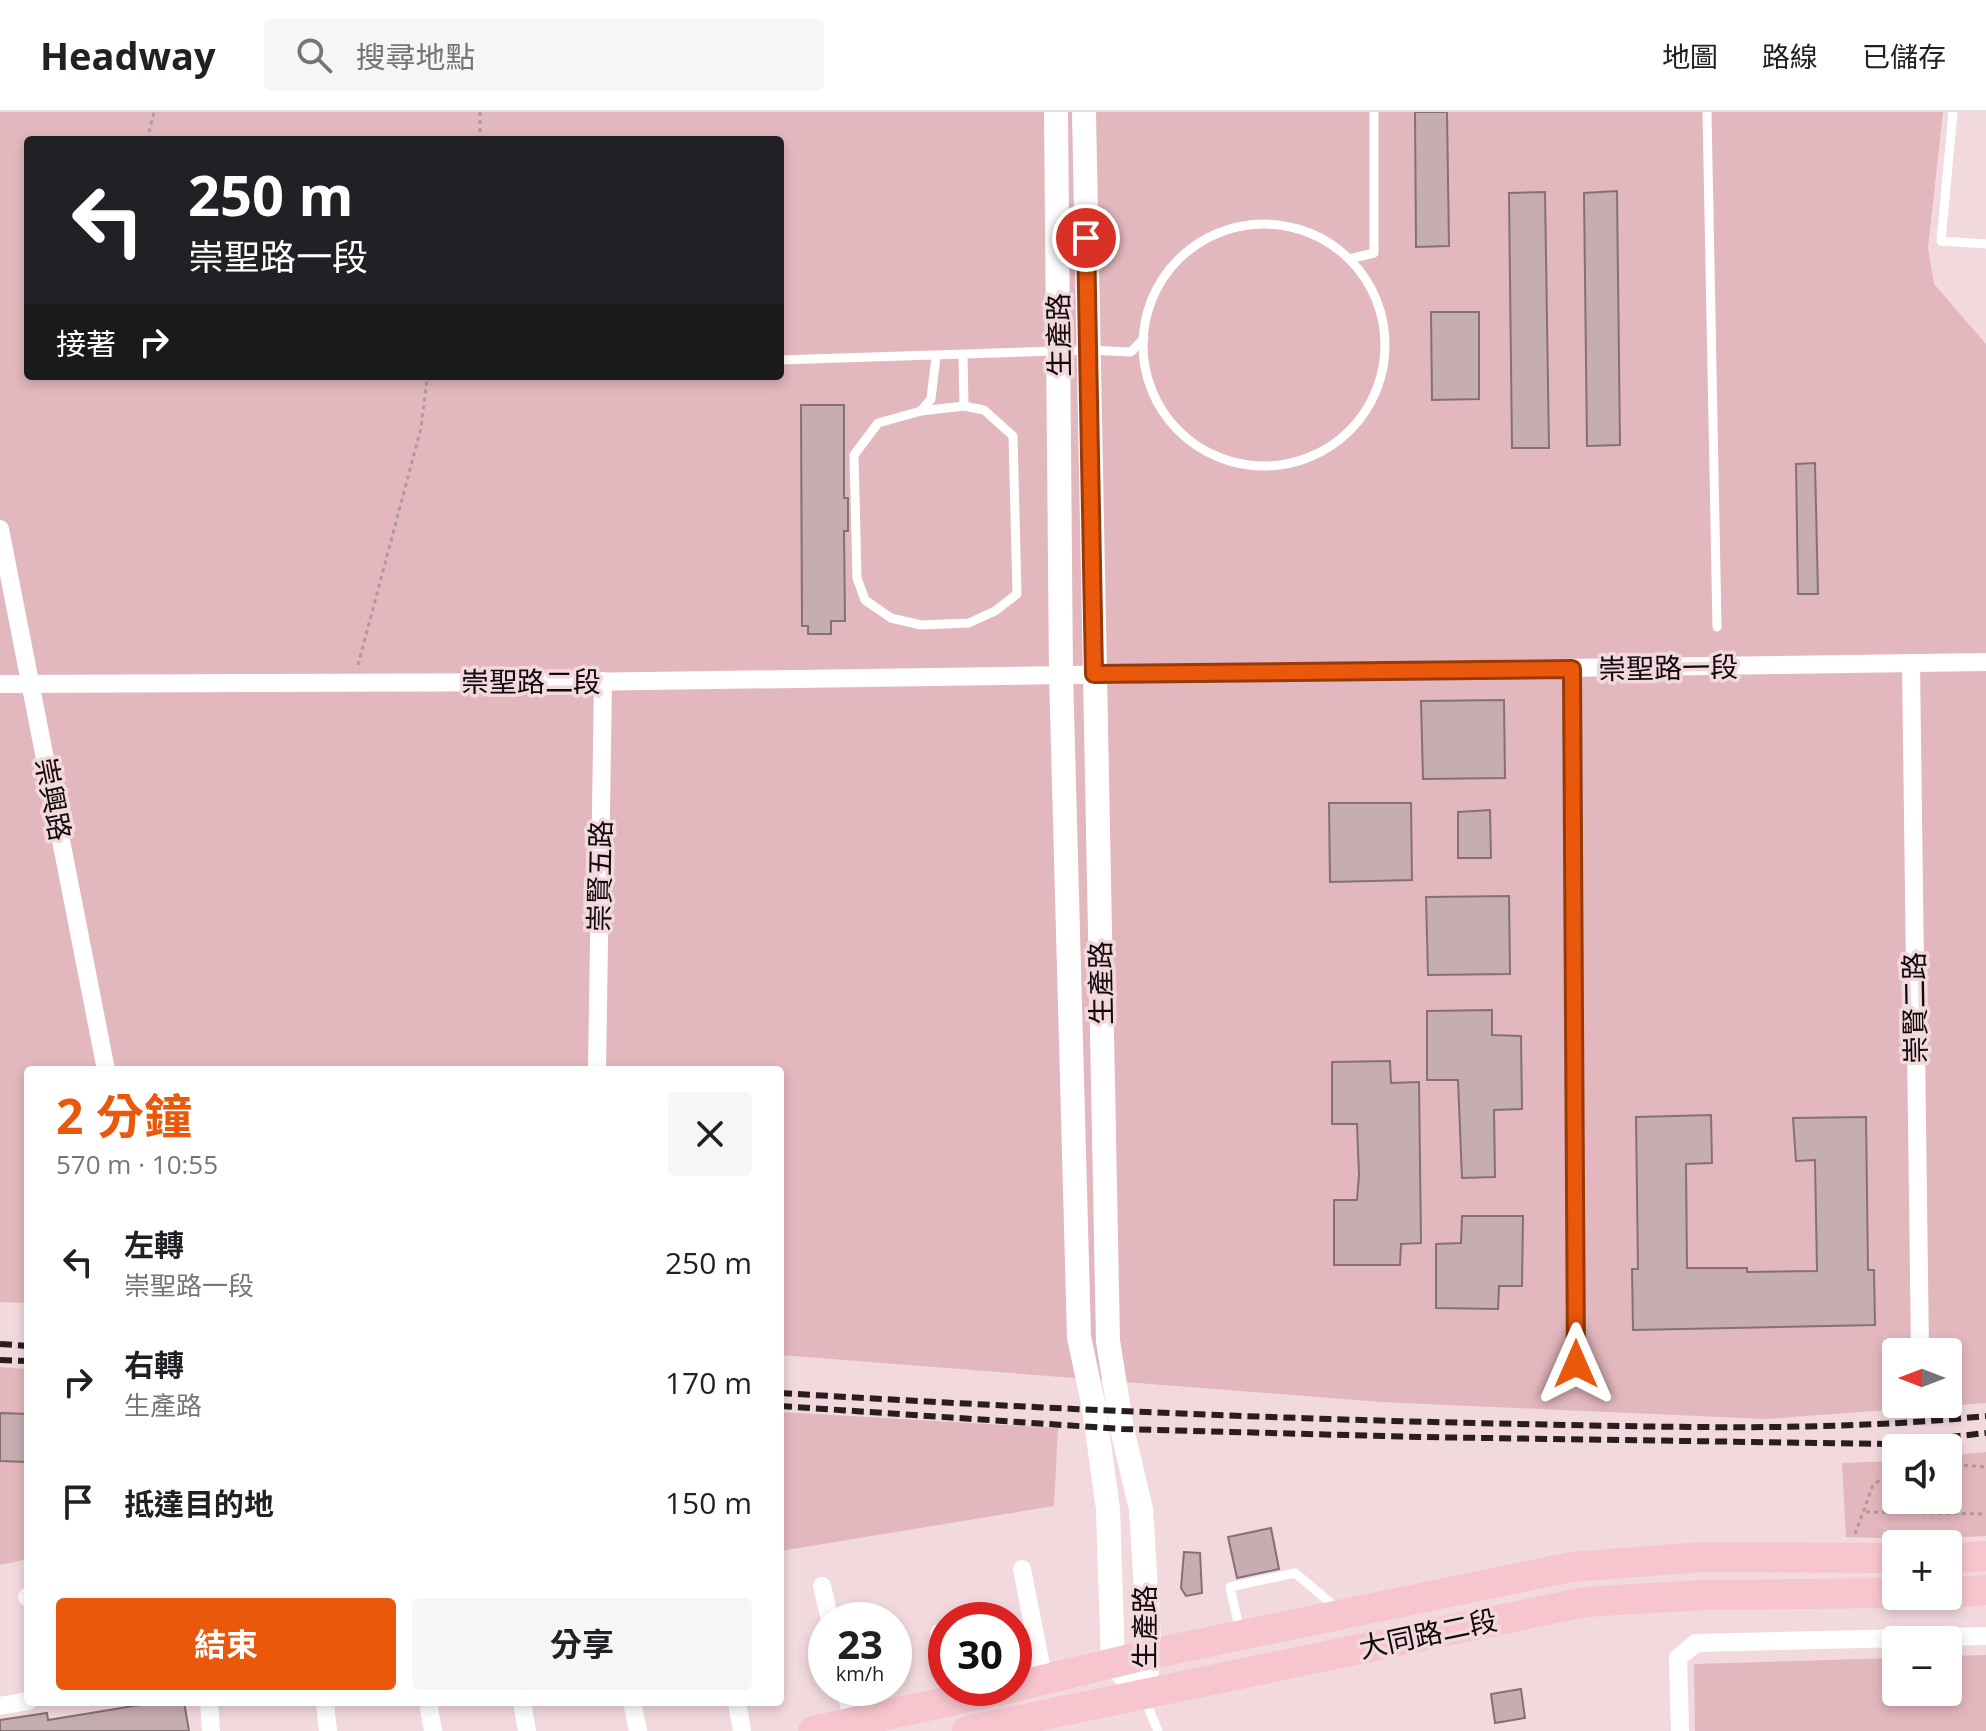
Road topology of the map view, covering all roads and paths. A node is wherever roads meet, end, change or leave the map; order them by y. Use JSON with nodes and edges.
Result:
{"nodes":[{"id":1,"x":154,"y":112,"type":"edge"},
{"id":2,"x":480,"y":112,"type":"edge"},
{"id":3,"x":1056,"y":112,"type":"edge"},
{"id":4,"x":1084,"y":112,"type":"edge"},
{"id":5,"x":1374,"y":112,"type":"edge"},
{"id":6,"x":1707,"y":112,"type":"edge"},
{"id":7,"x":1953,"y":112,"type":"edge"},
{"id":8,"x":148,"y":136,"type":"edge"},
{"id":9,"x":480,"y":136,"type":"edge"},
{"id":10,"x":1986,"y":244,"type":"edge"},
{"id":11,"x":1349,"y":259,"type":"junction"},
{"id":12,"x":1144,"y":338,"type":"junction"},
{"id":13,"x":1088,"y":350,"type":"junction"},
{"id":14,"x":1060,"y":351,"type":"junction"},
{"id":15,"x":963,"y":356,"type":"junction"},
{"id":16,"x":936,"y":357,"type":"junction"},
{"id":17,"x":784,"y":360,"type":"edge"},
{"id":18,"x":427,"y":380,"type":"edge"},
{"id":19,"x":964,"y":406,"type":"junction"},
{"id":20,"x":921,"y":411,"type":"junction"},
{"id":21,"x":0,"y":529,"type":"edge"},
{"id":22,"x":1717,"y":627,"type":"dead end"},
{"id":23,"x":1986,"y":662,"type":"edge"},
{"id":24,"x":1911,"y":663,"type":"junction"},
{"id":25,"x":1572,"y":669,"type":"junction"},
{"id":26,"x":1061,"y":674,"type":"junction"},
{"id":27,"x":1094,"y":674,"type":"junction"},
{"id":28,"x":603,"y":681,"type":"junction"},
{"id":29,"x":354,"y":682,"type":"junction"},
{"id":30,"x":30,"y":683,"type":"junction"},
{"id":31,"x":0,"y":684,"type":"edge"},
{"id":32,"x":105,"y":1066,"type":"edge"},
{"id":33,"x":597,"y":1066,"type":"edge"},
{"id":34,"x":1920,"y":1338,"type":"edge"},
{"id":35,"x":1576,"y":1364,"type":"dead end"},
{"id":36,"x":1962,"y":1465,"type":"edge"},
{"id":37,"x":1986,"y":1467,"type":"edge"},
{"id":38,"x":1882,"y":1478,"type":"edge"},
{"id":39,"x":1866,"y":1512,"type":"junction"},
{"id":40,"x":1986,"y":1514,"type":"edge"},
{"id":41,"x":1853,"y":1537,"type":"dead end"},
{"id":42,"x":1986,"y":1556,"type":"edge"},
{"id":43,"x":1882,"y":1558,"type":"edge"},
{"id":44,"x":1962,"y":1558,"type":"edge"},
{"id":45,"x":1022,"y":1569,"type":"dead end"},
{"id":46,"x":822,"y":1586,"type":"dead end"},
{"id":47,"x":1986,"y":1590,"type":"edge"},
{"id":48,"x":1962,"y":1592,"type":"edge"},
{"id":49,"x":1882,"y":1593,"type":"edge"},
{"id":50,"x":826,"y":1602,"type":"edge"},
{"id":51,"x":1343,"y":1614,"type":"junction"},
{"id":52,"x":1241,"y":1635,"type":"junction"},
{"id":53,"x":1986,"y":1636,"type":"edge"},
{"id":54,"x":1150,"y":1654,"type":"junction"},
{"id":55,"x":1113,"y":1663,"type":"junction"},
{"id":56,"x":1044,"y":1680,"type":"junction"},
{"id":57,"x":1032,"y":1683,"type":"edge"},
{"id":58,"x":1142,"y":1693,"type":"junction"},
{"id":59,"x":928,"y":1701,"type":"edge"},
{"id":60,"x":24,"y":1702,"type":"edge"},
{"id":61,"x":0,"y":1706,"type":"edge"},
{"id":62,"x":209,"y":1706,"type":"edge"},
{"id":63,"x":325,"y":1706,"type":"edge"},
{"id":64,"x":429,"y":1706,"type":"edge"},
{"id":65,"x":523,"y":1706,"type":"edge"},
{"id":66,"x":633,"y":1706,"type":"edge"},
{"id":67,"x":738,"y":1706,"type":"edge"},
{"id":68,"x":849,"y":1706,"type":"edge"},
{"id":69,"x":853,"y":1722,"type":"junction"},
{"id":70,"x":211,"y":1731,"type":"edge"},
{"id":71,"x":328,"y":1731,"type":"edge"},
{"id":72,"x":433,"y":1731,"type":"edge"},
{"id":73,"x":527,"y":1731,"type":"edge"},
{"id":74,"x":638,"y":1731,"type":"edge"},
{"id":75,"x":742,"y":1731,"type":"edge"},
{"id":76,"x":813,"y":1731,"type":"edge"},
{"id":77,"x":967,"y":1731,"type":"edge"},
{"id":78,"x":1158,"y":1731,"type":"edge"},
{"id":79,"x":1680,"y":1731,"type":"edge"}],
"edges":[{"from":1,"to":8,"type":"path"},
{"from":2,"to":9,"type":"path"},
{"from":3,"to":14,"type":"street","name":"生產路"},
{"from":4,"to":13,"type":"street","name":"生產路"},
{"from":5,"to":11,"type":"lane"},
{"from":6,"to":22,"type":"lane"},
{"from":7,"to":10,"type":"lane"},
{"from":11,"to":12,"type":"lane"},
{"from":11,"to":12,"type":"lane"},
{"from":12,"to":13,"type":"lane"},
{"from":13,"to":14,"type":"lane"},
{"from":13,"to":27,"type":"street","name":"生產路"},
{"from":14,"to":15,"type":"lane"},
{"from":14,"to":26,"type":"street","name":"生產路"},
{"from":15,"to":16,"type":"lane"},
{"from":15,"to":19,"type":"lane"},
{"from":16,"to":17,"type":"lane"},
{"from":16,"to":20,"type":"lane"},
{"from":18,"to":29,"type":"path"},
{"from":19,"to":20,"type":"lane"},
{"from":19,"to":20,"type":"lane"},
{"from":21,"to":30,"type":"street","name":"崇興路"},
{"from":23,"to":24,"type":"street","name":"崇聖路一段"},
{"from":24,"to":25,"type":"street","name":"崇聖路一段"},
{"from":24,"to":34,"type":"street","name":"崇賢二路"},
{"from":25,"to":27,"type":"street","name":"崇聖路一段"},
{"from":25,"to":35,"type":"street"},
{"from":26,"to":27,"type":"street","name":"崇聖路一段"},
{"from":26,"to":28,"type":"street","name":"崇聖路二段"},
{"from":26,"to":55,"type":"street","name":"生產路"},
{"from":27,"to":54,"type":"street","name":"生產路"},
{"from":28,"to":29,"type":"street","name":"崇聖路二段"},
{"from":28,"to":33,"type":"street","name":"崇賢五路"},
{"from":29,"to":30,"type":"street","name":"崇聖路二段"},
{"from":30,"to":31,"type":"street","name":"崇聖路二段"},
{"from":30,"to":32,"type":"street","name":"崇興路"},
{"from":36,"to":37,"type":"path"},
{"from":38,"to":39,"type":"path"},
{"from":39,"to":40,"type":"path"},
{"from":39,"to":41,"type":"path"},
{"from":42,"to":44,"type":"main road"},
{"from":43,"to":51,"type":"main road","name":"大同路二段"},
{"from":45,"to":56,"type":"street"},
{"from":46,"to":50,"type":"street"},
{"from":47,"to":48,"type":"main road"},
{"from":49,"to":58,"type":"main road","name":"大同路二段"},
{"from":51,"to":52,"type":"main road","name":"大同路二段"},
{"from":51,"to":52,"type":"lane"},
{"from":52,"to":54,"type":"main road","name":"大同路二段"},
{"from":53,"to":79,"type":"street"},
{"from":54,"to":55,"type":"main road","name":"大同路二段"},
{"from":54,"to":58,"type":"street","name":"生產路"},
{"from":55,"to":56,"type":"main road","name":"大同路二段"},
{"from":55,"to":58,"type":"street","name":"生產路"},
{"from":56,"to":57,"type":"main road","name":"大同路二段"},
{"from":58,"to":77,"type":"main road","name":"大同路二段"},
{"from":58,"to":78,"type":"lane"},
{"from":59,"to":69,"type":"main road","name":"大同路二段"},
{"from":60,"to":61,"type":"street"},
{"from":62,"to":70,"type":"street"},
{"from":63,"to":71,"type":"street"},
{"from":64,"to":72,"type":"street"},
{"from":65,"to":73,"type":"street"},
{"from":66,"to":74,"type":"street"},
{"from":67,"to":75,"type":"street"},
{"from":68,"to":69,"type":"street"},
{"from":69,"to":76,"type":"main road","name":"大同路二段"}]}
